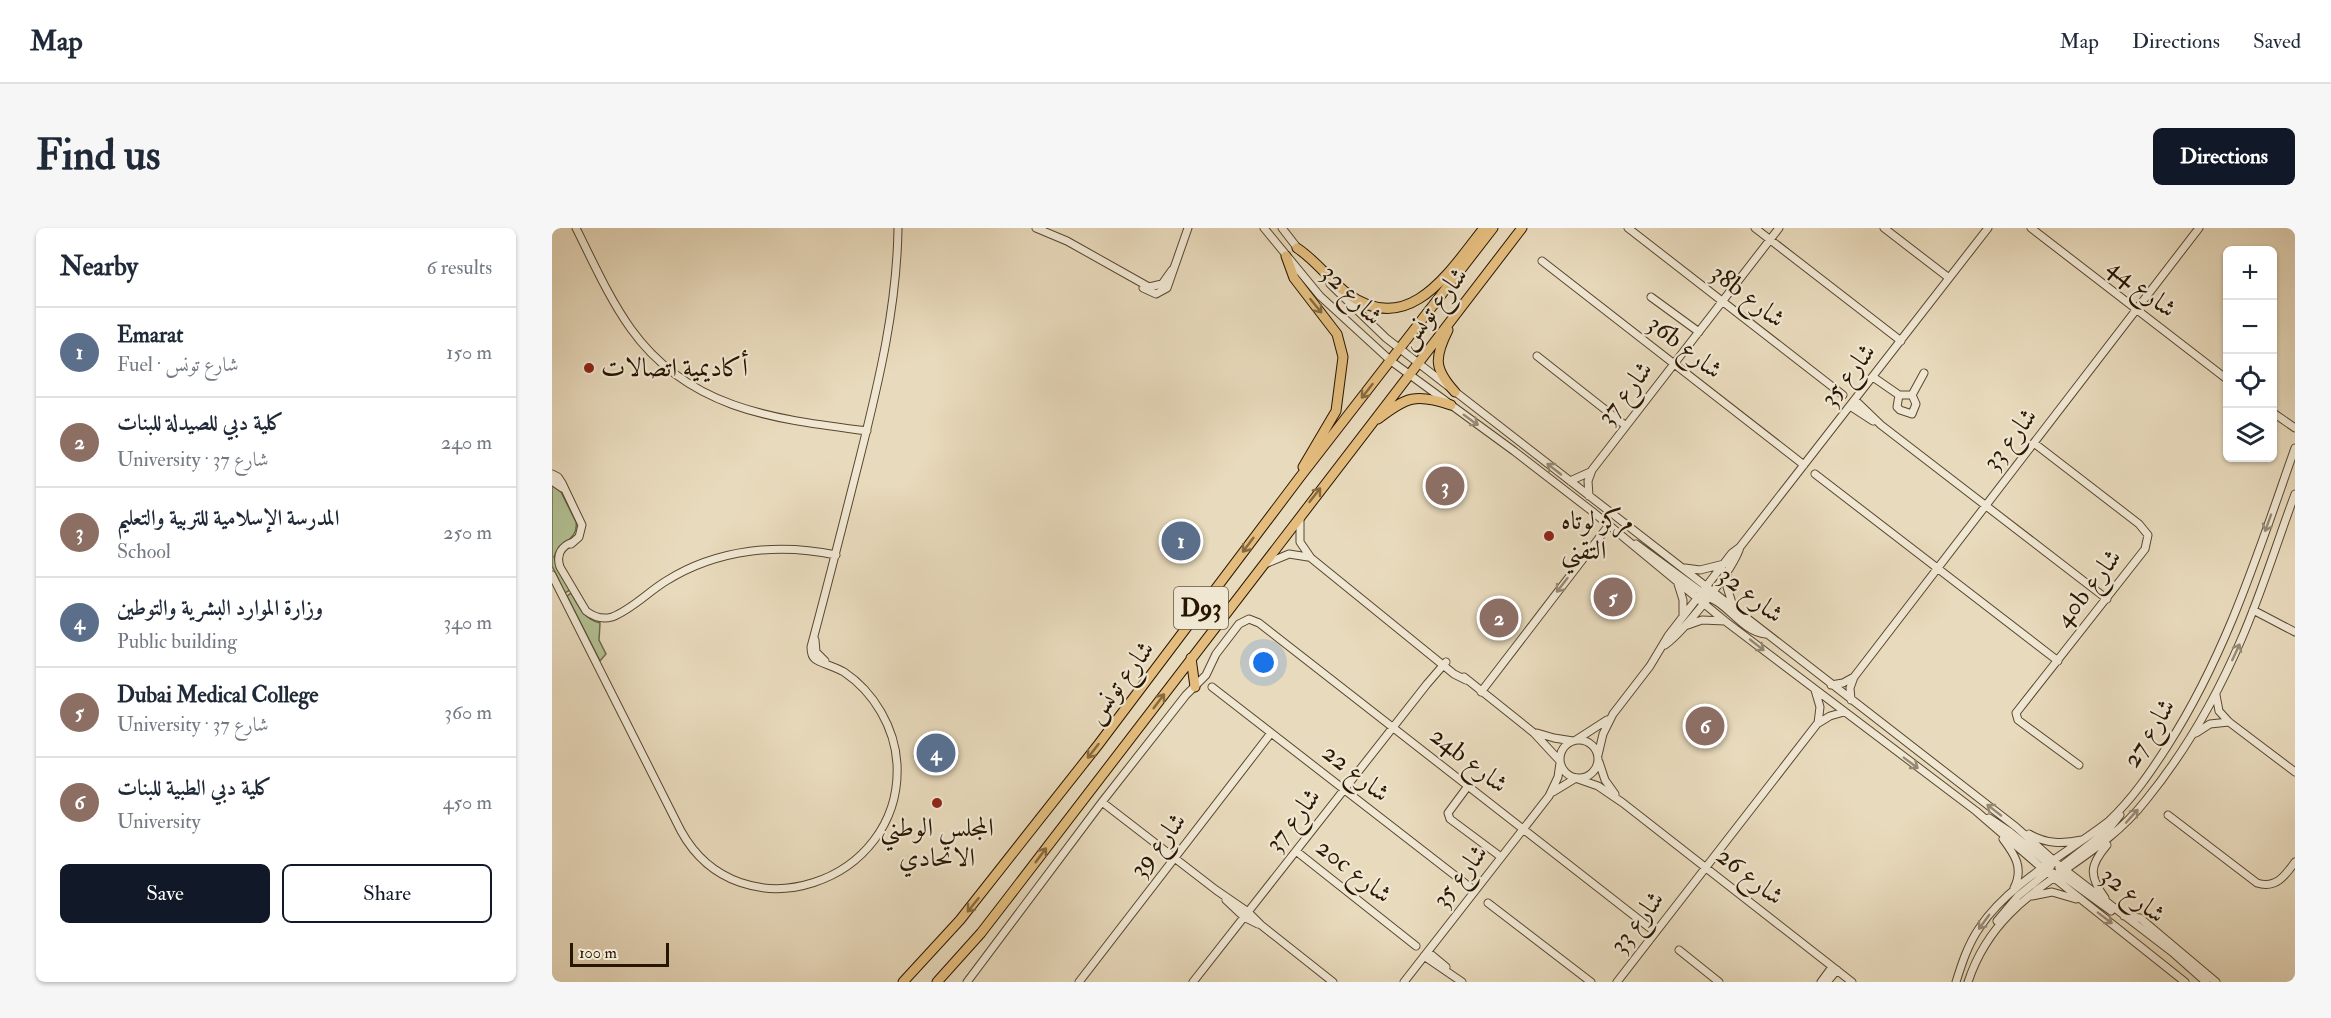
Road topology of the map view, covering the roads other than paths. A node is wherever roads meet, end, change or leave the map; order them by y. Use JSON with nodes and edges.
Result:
{"nodes":[{"id":1,"x":576,"y":228,"type":"edge"},
{"id":2,"x":898,"y":228,"type":"edge"},
{"id":3,"x":1036,"y":228,"type":"edge"},
{"id":4,"x":1188,"y":228,"type":"edge"},
{"id":5,"x":1263,"y":228,"type":"edge"},
{"id":6,"x":1282,"y":228,"type":"edge"},
{"id":7,"x":1484,"y":228,"type":"edge"},
{"id":8,"x":1493,"y":228,"type":"edge"},
{"id":9,"x":1522,"y":228,"type":"edge"},
{"id":10,"x":1628,"y":228,"type":"edge"},
{"id":11,"x":1755,"y":228,"type":"edge"},
{"id":12,"x":1779,"y":228,"type":"edge"},
{"id":13,"x":1884,"y":228,"type":"edge"},
{"id":14,"x":1988,"y":228,"type":"edge"},
{"id":15,"x":2031,"y":228,"type":"edge"},
{"id":16,"x":2199,"y":228,"type":"edge"},
{"id":17,"x":1770,"y":240,"type":"junction"},
{"id":18,"x":1297,"y":248,"type":"junction"},
{"id":19,"x":1286,"y":256,"type":"junction"},
{"id":20,"x":1542,"y":261,"type":"dead end"},
{"id":21,"x":1949,"y":278,"type":"junction"},
{"id":22,"x":1651,"y":297,"type":"dead end"},
{"id":23,"x":1722,"y":302,"type":"junction"},
{"id":24,"x":2136,"y":310,"type":"junction"},
{"id":25,"x":1457,"y":311,"type":"junction"},
{"id":26,"x":1699,"y":332,"type":"junction"},
{"id":27,"x":1901,"y":341,"type":"junction"},
{"id":28,"x":1400,"y":348,"type":"junction"},
{"id":29,"x":1537,"y":356,"type":"dead end"},
{"id":30,"x":1390,"y":360,"type":"junction"},
{"id":31,"x":1417,"y":362,"type":"junction"},
{"id":32,"x":1674,"y":365,"type":"junction"},
{"id":33,"x":1924,"y":373,"type":"dead end"},
{"id":34,"x":1408,"y":374,"type":"junction"},
{"id":35,"x":2223,"y":376,"type":"edge"},
{"id":36,"x":1873,"y":377,"type":"junction"},
{"id":37,"x":1455,"y":392,"type":"junction"},
{"id":38,"x":1843,"y":395,"type":"dead end"},
{"id":39,"x":1899,"y":395,"type":"junction"},
{"id":40,"x":1912,"y":395,"type":"junction"},
{"id":41,"x":1852,"y":403,"type":"junction"},
{"id":42,"x":1450,"y":405,"type":"junction"},
{"id":43,"x":2277,"y":415,"type":"edge"},
{"id":44,"x":1626,"y":426,"type":"junction"},
{"id":45,"x":1367,"y":428,"type":"junction"},
{"id":46,"x":2295,"y":428,"type":"edge"},
{"id":47,"x":866,"y":433,"type":"junction"},
{"id":48,"x":2034,"y":443,"type":"junction"},
{"id":49,"x":2295,"y":448,"type":"edge"},
{"id":50,"x":1804,"y":465,"type":"junction"},
{"id":51,"x":1592,"y":470,"type":"junction"},
{"id":52,"x":552,"y":474,"type":"edge"},
{"id":53,"x":1815,"y":474,"type":"dead end"},
{"id":54,"x":1300,"y":477,"type":"junction"},
{"id":55,"x":552,"y":481,"type":"edge"},
{"id":56,"x":1570,"y":481,"type":"junction"},
{"id":57,"x":566,"y":492,"type":"junction"},
{"id":58,"x":2295,"y":494,"type":"edge"},
{"id":59,"x":1589,"y":496,"type":"junction"},
{"id":60,"x":1986,"y":505,"type":"junction"},
{"id":61,"x":1300,"y":515,"type":"junction"},
{"id":62,"x":1609,"y":525,"type":"junction"},
{"id":63,"x":1631,"y":543,"type":"junction"},
{"id":64,"x":835,"y":557,"type":"junction"},
{"id":65,"x":1311,"y":558,"type":"junction"},
{"id":66,"x":1263,"y":565,"type":"junction"},
{"id":67,"x":1682,"y":567,"type":"junction"},
{"id":68,"x":1725,"y":568,"type":"junction"},
{"id":69,"x":1937,"y":568,"type":"junction"},
{"id":70,"x":552,"y":575,"type":"edge"},
{"id":71,"x":1677,"y":582,"type":"junction"},
{"id":72,"x":1705,"y":594,"type":"junction"},
{"id":73,"x":2107,"y":599,"type":"junction"},
{"id":74,"x":1733,"y":606,"type":"junction"},
{"id":75,"x":2253,"y":610,"type":"junction"},
{"id":76,"x":1683,"y":616,"type":"junction"},
{"id":77,"x":1725,"y":621,"type":"junction"},
{"id":78,"x":1683,"y":627,"type":"junction"},
{"id":79,"x":2295,"y":632,"type":"edge"},
{"id":80,"x":1767,"y":634,"type":"junction"},
{"id":81,"x":1664,"y":646,"type":"junction"},
{"id":82,"x":1191,"y":658,"type":"junction"},
{"id":83,"x":2058,"y":661,"type":"junction"},
{"id":84,"x":1443,"y":662,"type":"junction"},
{"id":85,"x":1206,"y":675,"type":"junction"},
{"id":86,"x":1194,"y":676,"type":"junction"},
{"id":87,"x":1854,"y":677,"type":"junction"},
{"id":88,"x":1831,"y":685,"type":"junction"},
{"id":89,"x":1195,"y":687,"type":"junction"},
{"id":90,"x":1212,"y":687,"type":"dead end"},
{"id":91,"x":1815,"y":690,"type":"junction"},
{"id":92,"x":1481,"y":692,"type":"junction"},
{"id":93,"x":2216,"y":693,"type":"junction"},
{"id":94,"x":1851,"y":700,"type":"junction"},
{"id":95,"x":1844,"y":712,"type":"junction"},
{"id":96,"x":1613,"y":714,"type":"junction"},
{"id":97,"x":2229,"y":722,"type":"junction"},
{"id":98,"x":1817,"y":724,"type":"junction"},
{"id":99,"x":1393,"y":727,"type":"junction"},
{"id":100,"x":1527,"y":728,"type":"junction"},
{"id":101,"x":1270,"y":733,"type":"junction"},
{"id":102,"x":2189,"y":739,"type":"junction"},
{"id":103,"x":1575,"y":740,"type":"junction"},
{"id":104,"x":1598,"y":758,"type":"junction"},
{"id":105,"x":1560,"y":761,"type":"junction"},
{"id":106,"x":2079,"y":765,"type":"dead end"},
{"id":107,"x":2295,"y":772,"type":"edge"},
{"id":108,"x":1577,"y":779,"type":"junction"},
{"id":109,"x":1468,"y":786,"type":"junction"},
{"id":110,"x":1344,"y":790,"type":"junction"},
{"id":111,"x":1549,"y":796,"type":"junction"},
{"id":112,"x":1102,"y":802,"type":"junction"},
{"id":113,"x":1623,"y":803,"type":"junction"},
{"id":114,"x":2125,"y":806,"type":"junction"},
{"id":115,"x":1976,"y":811,"type":"junction"},
{"id":116,"x":2168,"y":815,"type":"dead end"},
{"id":117,"x":2016,"y":827,"type":"junction"},
{"id":118,"x":1523,"y":829,"type":"junction"},
{"id":119,"x":1996,"y":830,"type":"junction"},
{"id":120,"x":2119,"y":830,"type":"junction"},
{"id":121,"x":2084,"y":840,"type":"junction"},
{"id":122,"x":1296,"y":851,"type":"junction"},
{"id":123,"x":1501,"y":857,"type":"junction"},
{"id":124,"x":1174,"y":858,"type":"junction"},
{"id":125,"x":2295,"y":862,"type":"edge"},
{"id":126,"x":1705,"y":868,"type":"junction"},
{"id":127,"x":2054,"y":870,"type":"junction"},
{"id":128,"x":1475,"y":891,"type":"junction"},
{"id":129,"x":2012,"y":892,"type":"junction"},
{"id":130,"x":1488,"y":903,"type":"dead end"},
{"id":131,"x":2019,"y":903,"type":"junction"},
{"id":132,"x":2084,"y":903,"type":"junction"},
{"id":133,"x":2110,"y":905,"type":"junction"},
{"id":134,"x":1246,"y":914,"type":"junction"},
{"id":135,"x":2124,"y":916,"type":"junction"},
{"id":136,"x":1993,"y":931,"type":"junction"},
{"id":137,"x":1656,"y":932,"type":"junction"},
{"id":138,"x":1416,"y":946,"type":"dead end"},
{"id":139,"x":1679,"y":950,"type":"dead end"},
{"id":140,"x":1426,"y":954,"type":"junction"},
{"id":141,"x":1834,"y":968,"type":"junction"},
{"id":142,"x":1459,"y":980,"type":"edge"},
{"id":143,"x":903,"y":982,"type":"edge"},
{"id":144,"x":937,"y":982,"type":"edge"},
{"id":145,"x":968,"y":982,"type":"edge"},
{"id":146,"x":1079,"y":982,"type":"edge"},
{"id":147,"x":1193,"y":982,"type":"edge"},
{"id":148,"x":1333,"y":982,"type":"edge"},
{"id":149,"x":1404,"y":982,"type":"edge"},
{"id":150,"x":1591,"y":982,"type":"edge"},
{"id":151,"x":1617,"y":982,"type":"edge"},
{"id":152,"x":1719,"y":982,"type":"edge"},
{"id":153,"x":1821,"y":982,"type":"edge"},
{"id":154,"x":1827,"y":982,"type":"edge"},
{"id":155,"x":1852,"y":982,"type":"edge"},
{"id":156,"x":1956,"y":982,"type":"edge"},
{"id":157,"x":1968,"y":982,"type":"edge"},
{"id":158,"x":2185,"y":982,"type":"edge"},
{"id":159,"x":2206,"y":982,"type":"edge"},
{"id":160,"x":2216,"y":982,"type":"edge"}],
"edges":[{"from":1,"to":47,"type":"street"},
{"from":2,"to":47,"type":"street"},
{"from":3,"to":4,"type":"street"},
{"from":5,"to":19,"type":"street","name":"شارع 32"},
{"from":6,"to":18,"type":"street","name":"شارع 32"},
{"from":7,"to":18,"type":"main road"},
{"from":8,"to":28,"type":"main road","name":"شارع تونس","number":"D93"},
{"from":9,"to":25,"type":"main road","name":"شارع تونس","number":"D93"},
{"from":10,"to":23,"type":"street","name":"38b شارع"},
{"from":11,"to":17,"type":"street"},
{"from":12,"to":17,"type":"street","name":"شارع 37"},
{"from":13,"to":21,"type":"street"},
{"from":14,"to":21,"type":"street","name":"شارع 35"},
{"from":15,"to":24,"type":"street","name":"شارع 44"},
{"from":16,"to":24,"type":"street","name":"شارع 33"},
{"from":17,"to":23,"type":"street","name":"شارع 37"},
{"from":17,"to":27,"type":"street"},
{"from":18,"to":28,"type":"street","name":"شارع 32"},
{"from":19,"to":30,"type":"street","name":"شارع 32"},
{"from":19,"to":54,"type":"main road","one_way":true},
{"from":20,"to":32,"type":"street","name":"36b شارع"},
{"from":21,"to":27,"type":"street","name":"شارع 35"},
{"from":22,"to":26,"type":"street"},
{"from":23,"to":26,"type":"street","name":"شارع 37"},
{"from":23,"to":38,"type":"street","name":"38b شارع"},
{"from":24,"to":35,"type":"street","name":"شارع 44"},
{"from":24,"to":48,"type":"street","name":"شارع 33"},
{"from":25,"to":31,"type":"main road","name":"شارع تونس","number":"D93"},
{"from":25,"to":37,"type":"main road"},
{"from":26,"to":32,"type":"street","name":"شارع 37"},
{"from":27,"to":36,"type":"street","name":"شارع 35"},
{"from":28,"to":30,"type":"main road","name":"شارع تونس","number":"D93"},
{"from":28,"to":31,"type":"street","name":"شارع 32"},
{"from":29,"to":44,"type":"street"},
{"from":30,"to":34,"type":"street","name":"شارع 32"},
{"from":30,"to":54,"type":"main road","name":"شارع تونس","number":"D93","one_way":true},
{"from":31,"to":34,"type":"main road","name":"شارع تونس","number":"D93"},
{"from":31,"to":37,"type":"street","name":"شارع 32"},
{"from":32,"to":44,"type":"street","name":"شارع 37"},
{"from":32,"to":50,"type":"street","name":"36b شارع"},
{"from":33,"to":40,"type":"street"},
{"from":34,"to":42,"type":"street","name":"شارع 32"},
{"from":34,"to":45,"type":"main road","name":"شارع تونس","number":"D93"},
{"from":36,"to":39,"type":"street"},
{"from":36,"to":41,"type":"street","name":"شارع 35"},
{"from":56,"to":37,"type":"street","name":"شارع 32","one_way":true},
{"from":39,"to":40,"type":"street"},
{"from":39,"to":40,"type":"street"},
{"from":41,"to":50,"type":"street","name":"شارع 35"},
{"from":41,"to":60,"type":"street"},
{"from":42,"to":45,"type":"main road"},
{"from":42,"to":62,"type":"street","name":"شارع 32","one_way":true},
{"from":43,"to":46,"type":"street"},
{"from":44,"to":51,"type":"street","name":"شارع 37"},
{"from":61,"to":45,"type":"main road","name":"شارع تونس","number":"D93","one_way":true},
{"from":47,"to":64,"type":"street"},
{"from":48,"to":60,"type":"street","name":"شارع 33"},
{"from":48,"to":73,"type":"street","name":"40b شارع"},
{"from":49,"to":114,"type":"street","name":"شارع 27","one_way":true},
{"from":50,"to":68,"type":"street","name":"شارع 35"},
{"from":51,"to":56,"type":"street","name":"شارع 37"},
{"from":51,"to":59,"type":"street"},
{"from":52,"to":57,"type":"street"},
{"from":53,"to":69,"type":"street"},
{"from":54,"to":143,"type":"main road","name":"شارع تونس","number":"D93","one_way":true},
{"from":55,"to":57,"type":"street"},
{"from":56,"to":59,"type":"street","name":"شارع 32"},
{"from":57,"to":64,"type":"street"},
{"from":58,"to":75,"type":"street","name":"شارع 27"},
{"from":59,"to":67,"type":"street","name":"شارع 32"},
{"from":60,"to":69,"type":"street","name":"شارع 33"},
{"from":60,"to":73,"type":"street"},
{"from":61,"to":65,"type":"street"},
{"from":61,"to":66,"type":"main road","name":"شارع تونس","number":"D93"},
{"from":62,"to":63,"type":"street","name":"شارع 32"},
{"from":62,"to":92,"type":"street","one_way":true},
{"from":63,"to":71,"type":"street","name":"شارع 32"},
{"from":63,"to":72,"type":"street"},
{"from":64,"to":70,"type":"street"},
{"from":65,"to":66,"type":"street"},
{"from":65,"to":84,"type":"street"},
{"from":66,"to":82,"type":"main road","name":"شارع تونس","number":"D93"},
{"from":67,"to":68,"type":"street"},
{"from":67,"to":72,"type":"street","name":"شارع 32"},
{"from":68,"to":72,"type":"street","name":"شارع 35"},
{"from":68,"to":74,"type":"street"},
{"from":69,"to":83,"type":"street"},
{"from":69,"to":87,"type":"street","name":"شارع 33"},
{"from":71,"to":72,"type":"street","name":"شارع 32"},
{"from":71,"to":76,"type":"street"},
{"from":72,"to":74,"type":"street","name":"شارع 32"},
{"from":72,"to":76,"type":"street","name":"شارع 35"},
{"from":72,"to":77,"type":"street","name":"شارع 32"},
{"from":72,"to":78,"type":"street","name":"شارع 35"},
{"from":72,"to":80,"type":"street"},
{"from":73,"to":83,"type":"street","name":"40b شارع"},
{"from":74,"to":80,"type":"street","name":"شارع 32"},
{"from":75,"to":79,"type":"street"},
{"from":93,"to":75,"type":"street","name":"شارع 27","one_way":true},
{"from":76,"to":81,"type":"street","name":"شارع 35"},
{"from":77,"to":78,"type":"street"},
{"from":77,"to":91,"type":"street","name":"شارع 32","one_way":true},
{"from":78,"to":81,"type":"street","name":"شارع 35"},
{"from":80,"to":88,"type":"street","name":"شارع 32"},
{"from":81,"to":96,"type":"street","name":"شارع 35"},
{"from":82,"to":86,"type":"main road"},
{"from":144,"to":82,"type":"main road","name":"شارع تونس","number":"D93","one_way":true},
{"from":83,"to":106,"type":"street","name":"40b شارع"},
{"from":84,"to":92,"type":"street"},
{"from":84,"to":99,"type":"street","name":"شارع 37"},
{"from":85,"to":86,"type":"street"},
{"from":85,"to":89,"type":"street"},
{"from":85,"to":99,"type":"street","name":"24b شارع"},
{"from":86,"to":89,"type":"main road"},
{"from":87,"to":88,"type":"street"},
{"from":87,"to":94,"type":"street","name":"شارع 33"},
{"from":88,"to":94,"type":"street","name":"شارع 32"},
{"from":89,"to":112,"type":"street"},
{"from":90,"to":101,"type":"street","name":"شارع 22"},
{"from":91,"to":95,"type":"street","name":"شارع 32"},
{"from":91,"to":98,"type":"street"},
{"from":92,"to":100,"type":"street"},
{"from":93,"to":97,"type":"street"},
{"from":93,"to":102,"type":"street","name":"شارع 27"},
{"from":117,"to":94,"type":"street","name":"شارع 32","one_way":true},
{"from":95,"to":98,"type":"street","name":"شارع 33"},
{"from":95,"to":115,"type":"street","name":"شارع 32","one_way":true},
{"from":96,"to":103,"type":"street","name":"شارع 35"},
{"from":96,"to":104,"type":"street","name":"شارع 35"},
{"from":97,"to":102,"type":"street"},
{"from":97,"to":107,"type":"street"},
{"from":98,"to":126,"type":"street","name":"شارع 33"},
{"from":99,"to":109,"type":"street","name":"24b شارع"},
{"from":99,"to":110,"type":"street","name":"شارع 37"},
{"from":100,"to":103,"type":"street"},
{"from":100,"to":105,"type":"street"},
{"from":101,"to":110,"type":"street","name":"شارع 22"},
{"from":101,"to":124,"type":"street","name":"شارع 39"},
{"from":120,"to":102,"type":"street","name":"شارع 27","one_way":true},
{"from":103,"to":104,"type":"street"},
{"from":103,"to":105,"type":"street"},
{"from":104,"to":108,"type":"street"},
{"from":104,"to":113,"type":"street","name":"شارع 26"},
{"from":105,"to":108,"type":"street"},
{"from":105,"to":111,"type":"street","name":"شارع 35"},
{"from":108,"to":111,"type":"street","name":"شارع 35"},
{"from":108,"to":113,"type":"street","name":"شارع 26"},
{"from":109,"to":118,"type":"street","name":"24b شارع"},
{"from":109,"to":123,"type":"street"},
{"from":110,"to":122,"type":"street","name":"شارع 37"},
{"from":110,"to":128,"type":"street","name":"شارع 22"},
{"from":111,"to":118,"type":"street","name":"شارع 35"},
{"from":112,"to":124,"type":"street"},
{"from":112,"to":145,"type":"street"},
{"from":113,"to":126,"type":"street","name":"شارع 26"},
{"from":114,"to":121,"type":"street","name":"شارع 27"},
{"from":114,"to":127,"type":"street"},
{"from":115,"to":119,"type":"street","name":"شارع 32"},
{"from":115,"to":127,"type":"street"},
{"from":116,"to":125,"type":"street"},
{"from":117,"to":121,"type":"street"},
{"from":117,"to":127,"type":"street","name":"شارع 32"},
{"from":118,"to":123,"type":"street","name":"شارع 35"},
{"from":118,"to":137,"type":"street","name":"24b شارع"},
{"from":119,"to":127,"type":"street","name":"شارع 32"},
{"from":119,"to":129,"type":"street"},
{"from":120,"to":127,"type":"street","name":"شارع 27"},
{"from":120,"to":133,"type":"street"},
{"from":121,"to":127,"type":"street","name":"شارع 27"},
{"from":122,"to":134,"type":"street","name":"شارع 37"},
{"from":122,"to":138,"type":"street","name":"20c شارع"},
{"from":123,"to":128,"type":"street","name":"شارع 35"},
{"from":124,"to":134,"type":"street"},
{"from":124,"to":146,"type":"street","name":"شارع 39"},
{"from":126,"to":137,"type":"street","name":"شارع 33"},
{"from":126,"to":141,"type":"street","name":"شارع 26"},
{"from":127,"to":129,"type":"street","name":"شارع 27"},
{"from":127,"to":131,"type":"street","name":"شارع 27"},
{"from":127,"to":132,"type":"street","name":"شارع 32"},
{"from":127,"to":133,"type":"street","name":"شارع 32"},
{"from":127,"to":135,"type":"street"},
{"from":127,"to":136,"type":"street"},
{"from":128,"to":140,"type":"street","name":"شارع 35"},
{"from":129,"to":156,"type":"street","name":"شارع 27","one_way":true},
{"from":130,"to":150,"type":"street"},
{"from":131,"to":132,"type":"street"},
{"from":131,"to":136,"type":"street","name":"شارع 27"},
{"from":132,"to":158,"type":"street","name":"شارع 32","one_way":true},
{"from":133,"to":135,"type":"street","name":"شارع 32"},
{"from":134,"to":147,"type":"street","name":"شارع 37"},
{"from":134,"to":148,"type":"street"},
{"from":135,"to":159,"type":"street","name":"شارع 32"},
{"from":135,"to":160,"type":"street"},
{"from":136,"to":157,"type":"street","name":"شارع 27"},
{"from":137,"to":151,"type":"street","name":"شارع 33"},
{"from":139,"to":152,"type":"street"},
{"from":140,"to":142,"type":"street"},
{"from":140,"to":149,"type":"street","name":"شارع 35"},
{"from":141,"to":153,"type":"street"},
{"from":141,"to":154,"type":"street"},
{"from":141,"to":155,"type":"street","name":"شارع 26"}]}
